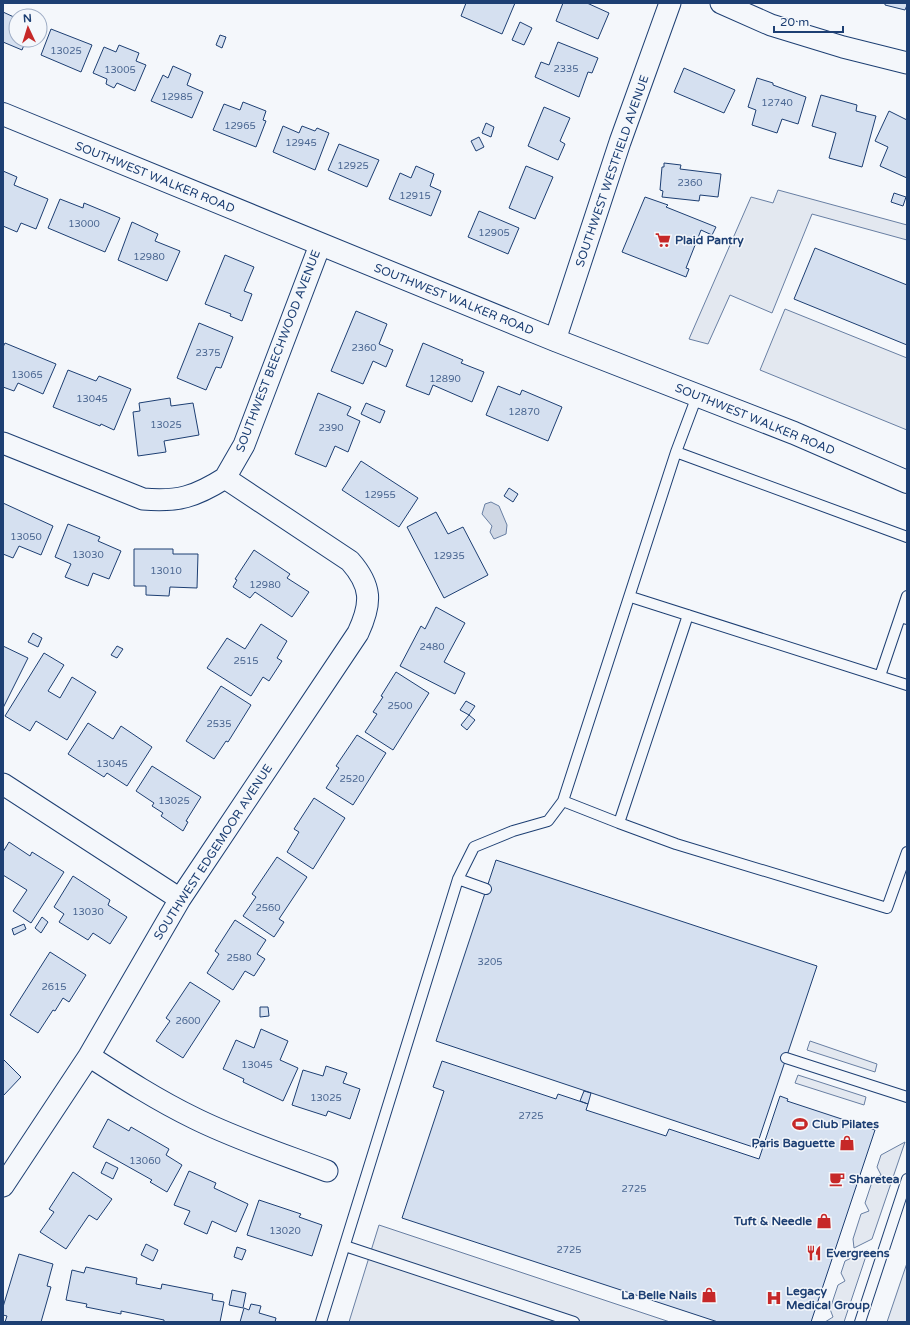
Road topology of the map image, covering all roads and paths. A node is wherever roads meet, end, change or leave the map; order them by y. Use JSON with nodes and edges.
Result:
{"nodes":[{"id":1,"x":670,"y":3,"type":"edge"},
{"id":2,"x":721,"y":3,"type":"edge"},
{"id":3,"x":907,"y":63,"type":"edge"},
{"id":4,"x":3,"y":114,"type":"edge"},
{"id":5,"x":320,"y":245,"type":"junction"},
{"id":6,"x":555,"y":340,"type":"junction"},
{"id":7,"x":697,"y":396,"type":"junction"},
{"id":8,"x":3,"y":443,"type":"edge"},
{"id":9,"x":676,"y":452,"type":"junction"},
{"id":10,"x":225,"y":478,"type":"junction"},
{"id":11,"x":907,"y":482,"type":"edge"},
{"id":12,"x":907,"y":537,"type":"edge"},
{"id":13,"x":907,"y":596,"type":"edge"},
{"id":14,"x":631,"y":597,"type":"junction"},
{"id":15,"x":688,"y":615,"type":"junction"},
{"id":16,"x":904,"y":618,"type":"edge"},
{"id":17,"x":880,"y":676,"type":"junction"},
{"id":18,"x":907,"y":684,"type":"edge"},
{"id":19,"x":3,"y":784,"type":"edge"},
{"id":20,"x":563,"y":801,"type":"junction"},
{"id":21,"x":619,"y":822,"type":"junction"},
{"id":22,"x":907,"y":852,"type":"edge"},
{"id":23,"x":458,"y":880,"type":"junction"},
{"id":24,"x":486,"y":890,"type":"dead end"},
{"id":25,"x":180,"y":899,"type":"junction"},
{"id":26,"x":89,"y":1056,"type":"junction"},
{"id":27,"x":786,"y":1058,"type":"dead end"},
{"id":28,"x":907,"y":1097,"type":"edge"},
{"id":29,"x":327,"y":1171,"type":"dead end"},
{"id":30,"x":907,"y":1179,"type":"edge"},
{"id":31,"x":4,"y":1184,"type":"edge"},
{"id":32,"x":345,"y":1246,"type":"junction"},
{"id":33,"x":321,"y":1322,"type":"edge"},
{"id":34,"x":574,"y":1322,"type":"edge"},
{"id":35,"x":860,"y":1322,"type":"edge"}],
"edges":[{"from":1,"to":6,"type":"street","name":"SOUTHWEST WESTFIELD AVENUE"},
{"from":2,"to":3,"type":"street"},
{"from":4,"to":5,"type":"main road","name":"SOUTHWEST WALKER ROAD"},
{"from":5,"to":6,"type":"main road","name":"SOUTHWEST WALKER ROAD"},
{"from":5,"to":10,"type":"street","name":"SOUTHWEST BEECHWOOD AVENUE"},
{"from":6,"to":7,"type":"main road","name":"SOUTHWEST WALKER ROAD"},
{"from":7,"to":9,"type":"lane"},
{"from":7,"to":11,"type":"main road","name":"SOUTHWEST WALKER ROAD"},
{"from":8,"to":10,"type":"street"},
{"from":9,"to":12,"type":"lane"},
{"from":9,"to":14,"type":"lane"},
{"from":10,"to":25,"type":"street","name":"SOUTHWEST EDGEMOOR AVENUE"},
{"from":13,"to":16,"type":"lane"},
{"from":14,"to":15,"type":"lane"},
{"from":14,"to":20,"type":"lane"},
{"from":15,"to":17,"type":"lane"},
{"from":15,"to":21,"type":"lane"},
{"from":16,"to":17,"type":"lane"},
{"from":17,"to":18,"type":"lane"},
{"from":19,"to":25,"type":"street"},
{"from":20,"to":21,"type":"lane"},
{"from":20,"to":23,"type":"lane"},
{"from":21,"to":22,"type":"lane"},
{"from":23,"to":24,"type":"lane"},
{"from":23,"to":32,"type":"lane"},
{"from":25,"to":26,"type":"street","name":"SOUTHWEST EDGEMOOR AVENUE"},
{"from":26,"to":29,"type":"street"},
{"from":26,"to":31,"type":"street","name":"SOUTHWEST EDGEMOOR AVENUE"},
{"from":27,"to":28,"type":"lane"},
{"from":30,"to":35,"type":"lane"},
{"from":32,"to":33,"type":"lane"},
{"from":32,"to":34,"type":"lane"}]}
